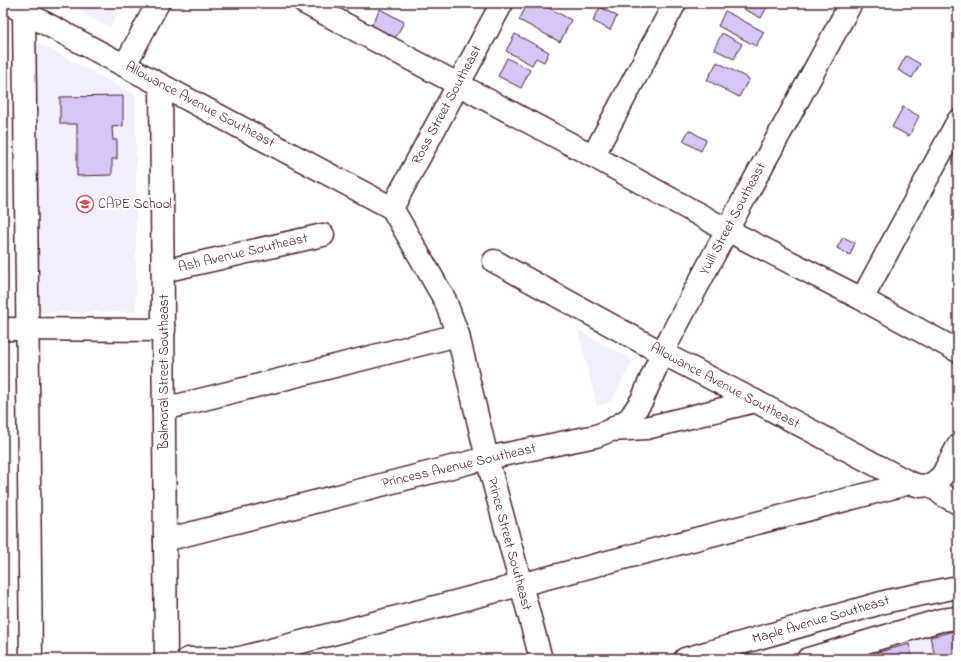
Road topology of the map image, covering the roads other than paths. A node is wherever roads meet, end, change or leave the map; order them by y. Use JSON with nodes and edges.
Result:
{"nodes":[{"id":1,"x":158,"y":3,"type":"edge"},
{"id":2,"x":305,"y":3,"type":"edge"},
{"id":3,"x":502,"y":3,"type":"edge"},
{"id":4,"x":675,"y":3,"type":"edge"},
{"id":5,"x":851,"y":3,"type":"edge"},
{"id":6,"x":16,"y":8,"type":"edge"},
{"id":7,"x":328,"y":8,"type":"edge"},
{"id":8,"x":125,"y":65,"type":"junction"},
{"id":9,"x":458,"y":84,"type":"junction"},
{"id":10,"x":161,"y":85,"type":"junction"},
{"id":11,"x":958,"y":121,"type":"edge"},
{"id":12,"x":593,"y":156,"type":"junction"},
{"id":13,"x":392,"y":208,"type":"junction"},
{"id":14,"x":727,"y":230,"type":"junction"},
{"id":15,"x":323,"y":235,"type":"dead end"},
{"id":16,"x":494,"y":261,"type":"dead end"},
{"id":17,"x":163,"y":271,"type":"junction"},
{"id":18,"x":862,"y":299,"type":"junction"},
{"id":19,"x":3,"y":329,"type":"edge"},
{"id":20,"x":28,"y":329,"type":"junction"},
{"id":21,"x":164,"y":330,"type":"junction"},
{"id":22,"x":458,"y":335,"type":"junction"},
{"id":23,"x":958,"y":351,"type":"edge"},
{"id":24,"x":662,"y":353,"type":"junction"},
{"id":25,"x":755,"y":400,"type":"junction"},
{"id":26,"x":164,"y":409,"type":"junction"},
{"id":27,"x":612,"y":430,"type":"junction"},
{"id":28,"x":958,"y":446,"type":"edge"},
{"id":29,"x":486,"y":458,"type":"junction"},
{"id":30,"x":910,"y":483,"type":"junction"},
{"id":31,"x":931,"y":485,"type":"junction"},
{"id":32,"x":958,"y":503,"type":"edge"},
{"id":33,"x":165,"y":540,"type":"junction"},
{"id":34,"x":520,"y":585,"type":"junction"},
{"id":35,"x":958,"y":587,"type":"edge"},
{"id":36,"x":958,"y":618,"type":"edge"},
{"id":37,"x":31,"y":659,"type":"edge"},
{"id":38,"x":166,"y":659,"type":"edge"},
{"id":39,"x":188,"y":659,"type":"edge"},
{"id":40,"x":541,"y":659,"type":"edge"},
{"id":41,"x":686,"y":659,"type":"edge"},
{"id":42,"x":808,"y":659,"type":"edge"}],
"edges":[{"from":1,"to":8,"type":"street"},
{"from":2,"to":7,"type":"street"},
{"from":3,"to":9,"type":"street","name":"Ross Street Southeast"},
{"from":4,"to":12,"type":"street"},
{"from":5,"to":14,"type":"street","name":"Yuill Street Southeast"},
{"from":6,"to":8,"type":"street","name":"Allowance Avenue Southeast"},
{"from":6,"to":20,"type":"street"},
{"from":7,"to":9,"type":"street"},
{"from":8,"to":10,"type":"street","name":"Allowance Avenue Southeast"},
{"from":9,"to":12,"type":"street"},
{"from":9,"to":13,"type":"street","name":"Ross Street Southeast"},
{"from":10,"to":13,"type":"street","name":"Allowance Avenue Southeast"},
{"from":10,"to":17,"type":"street","name":"Balmoral Street Southeast"},
{"from":11,"to":18,"type":"street"},
{"from":12,"to":14,"type":"street"},
{"from":13,"to":22,"type":"street","name":"Prince Street Southeast"},
{"from":14,"to":18,"type":"street"},
{"from":14,"to":24,"type":"street","name":"Yuill Street Southeast"},
{"from":15,"to":17,"type":"street","name":"Ash Avenue Southeast"},
{"from":16,"to":24,"type":"street","name":"Allowance Avenue Southeast"},
{"from":17,"to":21,"type":"street","name":"Balmoral Street Southeast"},
{"from":18,"to":23,"type":"street"},
{"from":19,"to":20,"type":"street"},
{"from":20,"to":21,"type":"street"},
{"from":20,"to":37,"type":"street"},
{"from":21,"to":26,"type":"street","name":"Balmoral Street Southeast"},
{"from":22,"to":26,"type":"street"},
{"from":22,"to":29,"type":"street","name":"Prince Street Southeast"},
{"from":24,"to":25,"type":"street","name":"Allowance Avenue Southeast"},
{"from":24,"to":27,"type":"street","name":"Yuill Street Southeast"},
{"from":25,"to":27,"type":"street","name":"Princess Avenue Southeast"},
{"from":25,"to":30,"type":"street","name":"Allowance Avenue Southeast"},
{"from":26,"to":33,"type":"street","name":"Balmoral Street Southeast"},
{"from":27,"to":29,"type":"street","name":"Princess Avenue Southeast"},
{"from":28,"to":31,"type":"street"},
{"from":29,"to":33,"type":"street","name":"Princess Avenue Southeast"},
{"from":29,"to":34,"type":"street","name":"Prince Street Southeast"},
{"from":30,"to":31,"type":"street","name":"Allowance Avenue Southeast"},
{"from":30,"to":34,"type":"street"},
{"from":31,"to":32,"type":"street"},
{"from":33,"to":38,"type":"street","name":"Balmoral Street Southeast"},
{"from":34,"to":39,"type":"street"},
{"from":34,"to":40,"type":"street","name":"Prince Street Southeast"},
{"from":35,"to":41,"type":"street","name":"Maple Avenue Southeast"},
{"from":36,"to":42,"type":"street"}]}
